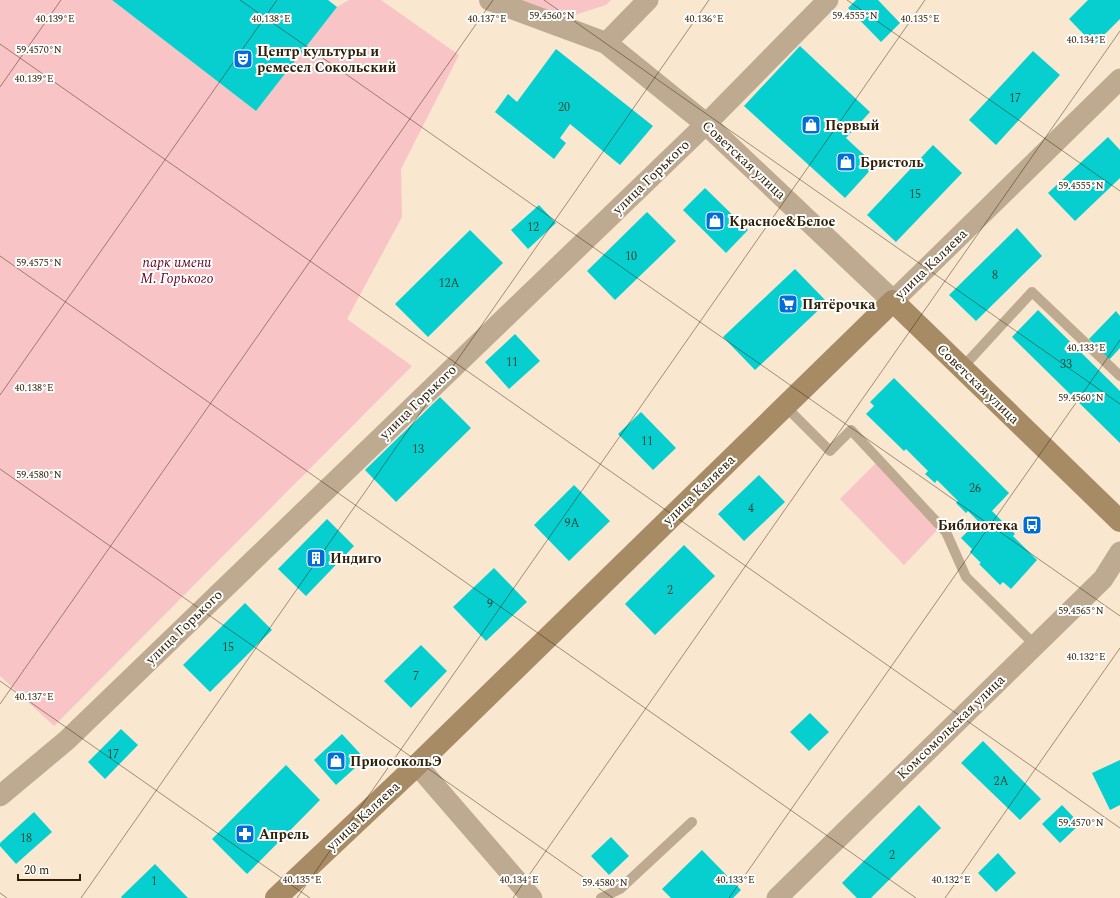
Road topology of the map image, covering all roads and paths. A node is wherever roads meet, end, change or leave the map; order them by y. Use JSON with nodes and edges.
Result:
{"nodes":[{"id":1,"x":490,"y":0,"type":"edge"},
{"id":2,"x":648,"y":0,"type":"edge"},
{"id":3,"x":828,"y":0,"type":"edge"},
{"id":4,"x":606,"y":43,"type":"junction"},
{"id":5,"x":1120,"y":79,"type":"edge"},
{"id":6,"x":706,"y":124,"type":"junction"},
{"id":7,"x":893,"y":301,"type":"junction"},
{"id":8,"x":962,"y":368,"type":"junction"},
{"id":9,"x":1120,"y":376,"type":"edge"},
{"id":10,"x":785,"y":406,"type":"junction"},
{"id":11,"x":1120,"y":521,"type":"edge"},
{"id":12,"x":1120,"y":552,"type":"edge"},
{"id":13,"x":1035,"y":645,"type":"junction"},
{"id":14,"x":417,"y":765,"type":"junction"},
{"id":15,"x":0,"y":796,"type":"edge"},
{"id":16,"x":692,"y":822,"type":"dead end"},
{"id":17,"x":276,"y":898,"type":"edge"},
{"id":18,"x":532,"y":898,"type":"edge"},
{"id":19,"x":602,"y":898,"type":"edge"},
{"id":20,"x":777,"y":898,"type":"edge"}],
"edges":[{"from":1,"to":4,"type":"street","name":"Советская улица"},
{"from":2,"to":4,"type":"street"},
{"from":3,"to":6,"type":"street","name":"улица Горького"},
{"from":4,"to":6,"type":"street","name":"Советская улица"},
{"from":5,"to":7,"type":"street","name":"улица Каляева"},
{"from":6,"to":7,"type":"street","name":"Советская улица"},
{"from":6,"to":15,"type":"street","name":"улица Горького"},
{"from":7,"to":8,"type":"main road","name":"Советская улица"},
{"from":7,"to":10,"type":"main road","name":"улица Каляева"},
{"from":8,"to":9,"type":"lane"},
{"from":8,"to":11,"type":"main road","name":"Советская улица"},
{"from":10,"to":13,"type":"lane"},
{"from":10,"to":14,"type":"main road","name":"улица Каляева"},
{"from":12,"to":13,"type":"street","name":"Комсомольская улица"},
{"from":13,"to":20,"type":"street","name":"Комсомольская улица"},
{"from":14,"to":17,"type":"main road","name":"улица Каляева"},
{"from":14,"to":18,"type":"street"},
{"from":16,"to":19,"type":"lane"}]}
